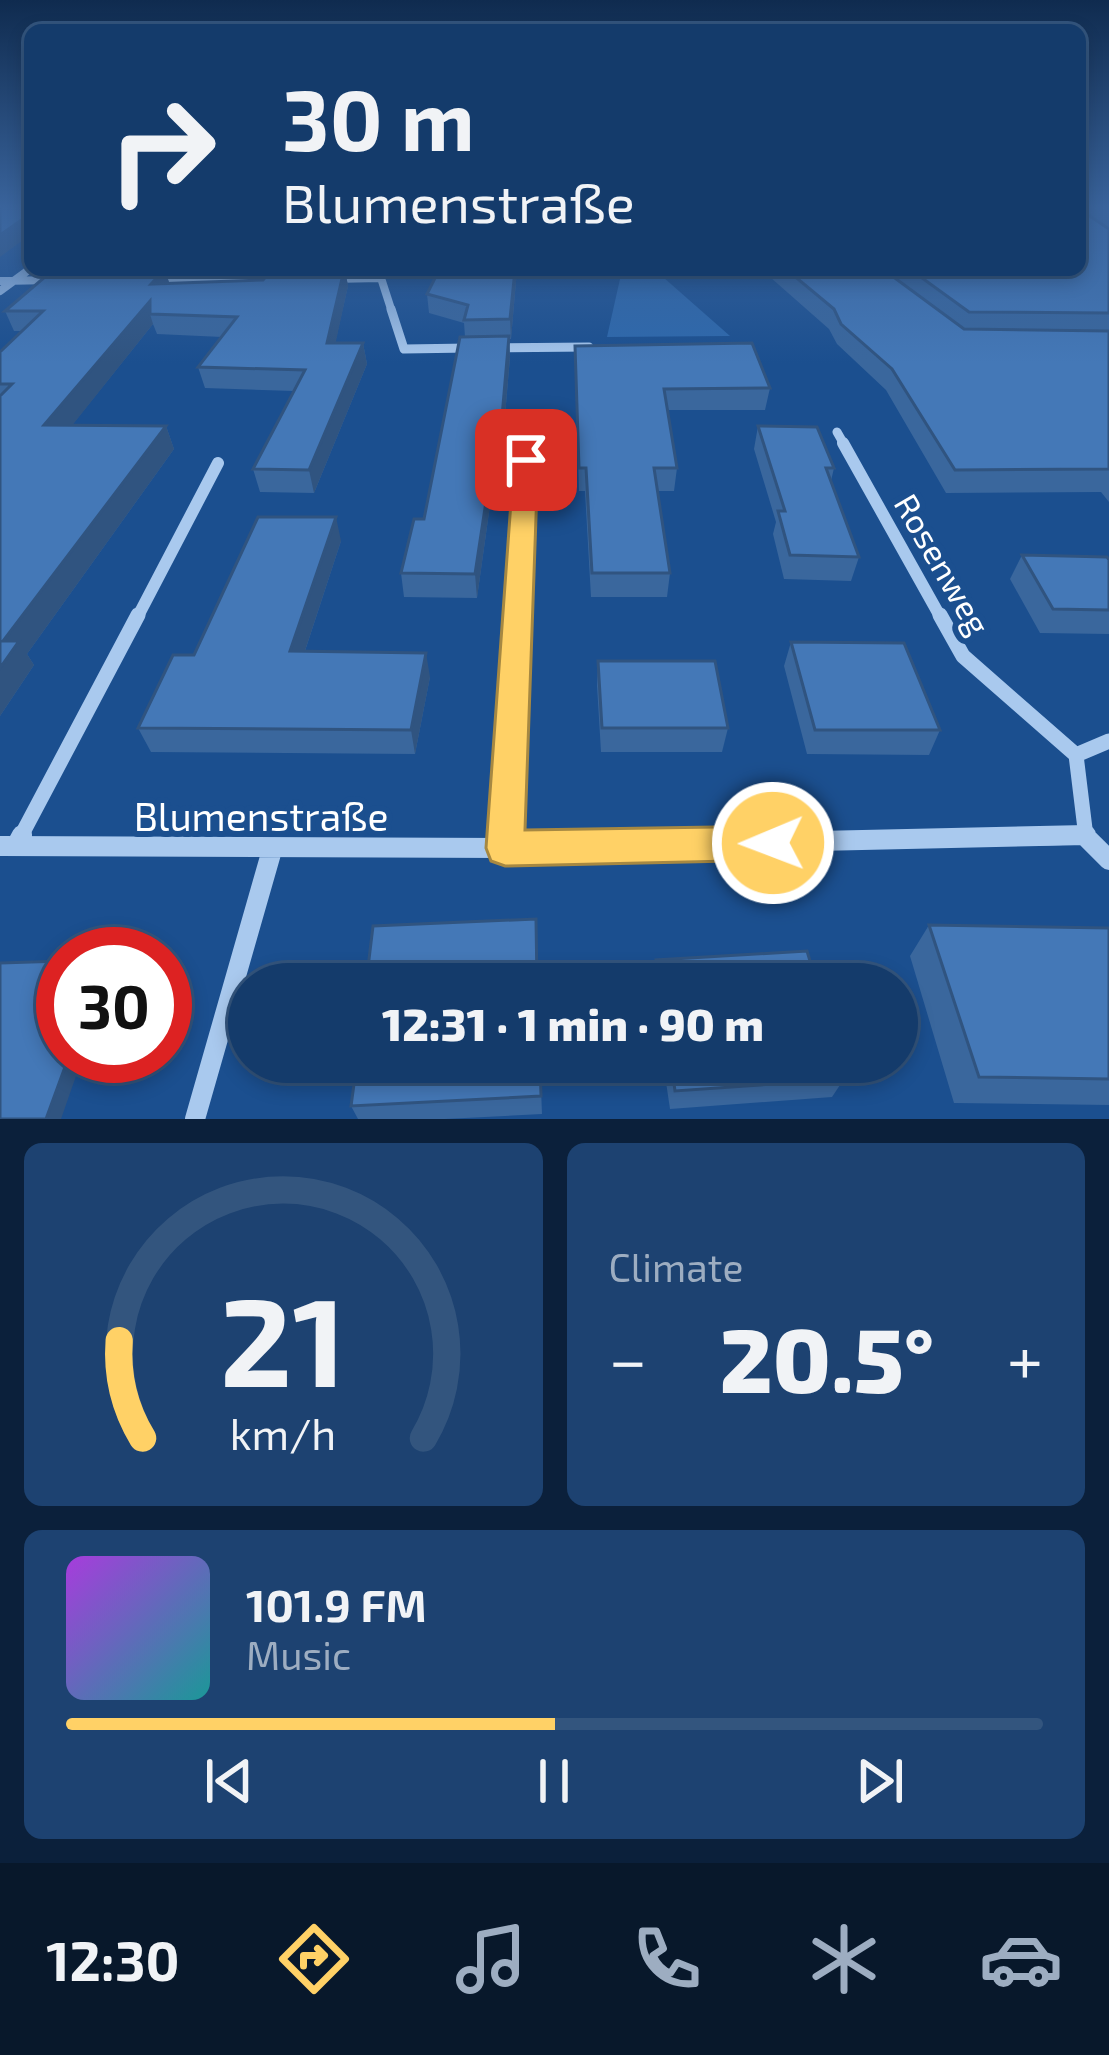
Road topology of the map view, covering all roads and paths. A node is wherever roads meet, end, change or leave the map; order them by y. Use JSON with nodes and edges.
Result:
{"nodes":[{"id":1,"x":24,"y":274,"type":"edge"},
{"id":2,"x":356,"y":276,"type":"edge"},
{"id":3,"x":385,"y":276,"type":"edge"},
{"id":4,"x":293,"y":279,"type":"edge"},
{"id":5,"x":315,"y":279,"type":"edge"},
{"id":6,"x":16,"y":280,"type":"junction"},
{"id":7,"x":63,"y":280,"type":"edge"},
{"id":8,"x":134,"y":280,"type":"edge"},
{"id":9,"x":0,"y":281,"type":"edge"},
{"id":10,"x":0,"y":291,"type":"edge"},
{"id":11,"x":608,"y":347,"type":"edge"},
{"id":12,"x":837,"y":432,"type":"dead end"},
{"id":13,"x":526,"y":460,"type":"dead end"},
{"id":14,"x":218,"y":463,"type":"dead end"},
{"id":15,"x":1109,"y":741,"type":"edge"},
{"id":16,"x":1076,"y":755,"type":"junction"},
{"id":17,"x":1086,"y":837,"type":"junction"},
{"id":18,"x":8,"y":846,"type":"edge"},
{"id":19,"x":505,"y":848,"type":"junction"},
{"id":20,"x":272,"y":850,"type":"junction"},
{"id":21,"x":1109,"y":860,"type":"edge"},
{"id":22,"x":194,"y":1119,"type":"edge"}],
"edges":[{"from":1,"to":6,"type":"street"},
{"from":2,"to":5,"type":"street"},
{"from":3,"to":11,"type":"street"},
{"from":4,"to":8,"type":"street"},
{"from":6,"to":7,"type":"street"},
{"from":6,"to":9,"type":"street"},
{"from":6,"to":10,"type":"street"},
{"from":12,"to":16,"type":"street","name":"Rosenweg"},
{"from":13,"to":19,"type":"street"},
{"from":14,"to":18,"type":"street","name":"Blumenstraße"},
{"from":15,"to":16,"type":"street"},
{"from":16,"to":17,"type":"street"},
{"from":17,"to":19,"type":"street","name":"Blumenstraße"},
{"from":17,"to":21,"type":"street"},
{"from":18,"to":20,"type":"street","name":"Blumenstraße"},
{"from":19,"to":20,"type":"street","name":"Blumenstraße"},
{"from":20,"to":22,"type":"street"}]}
